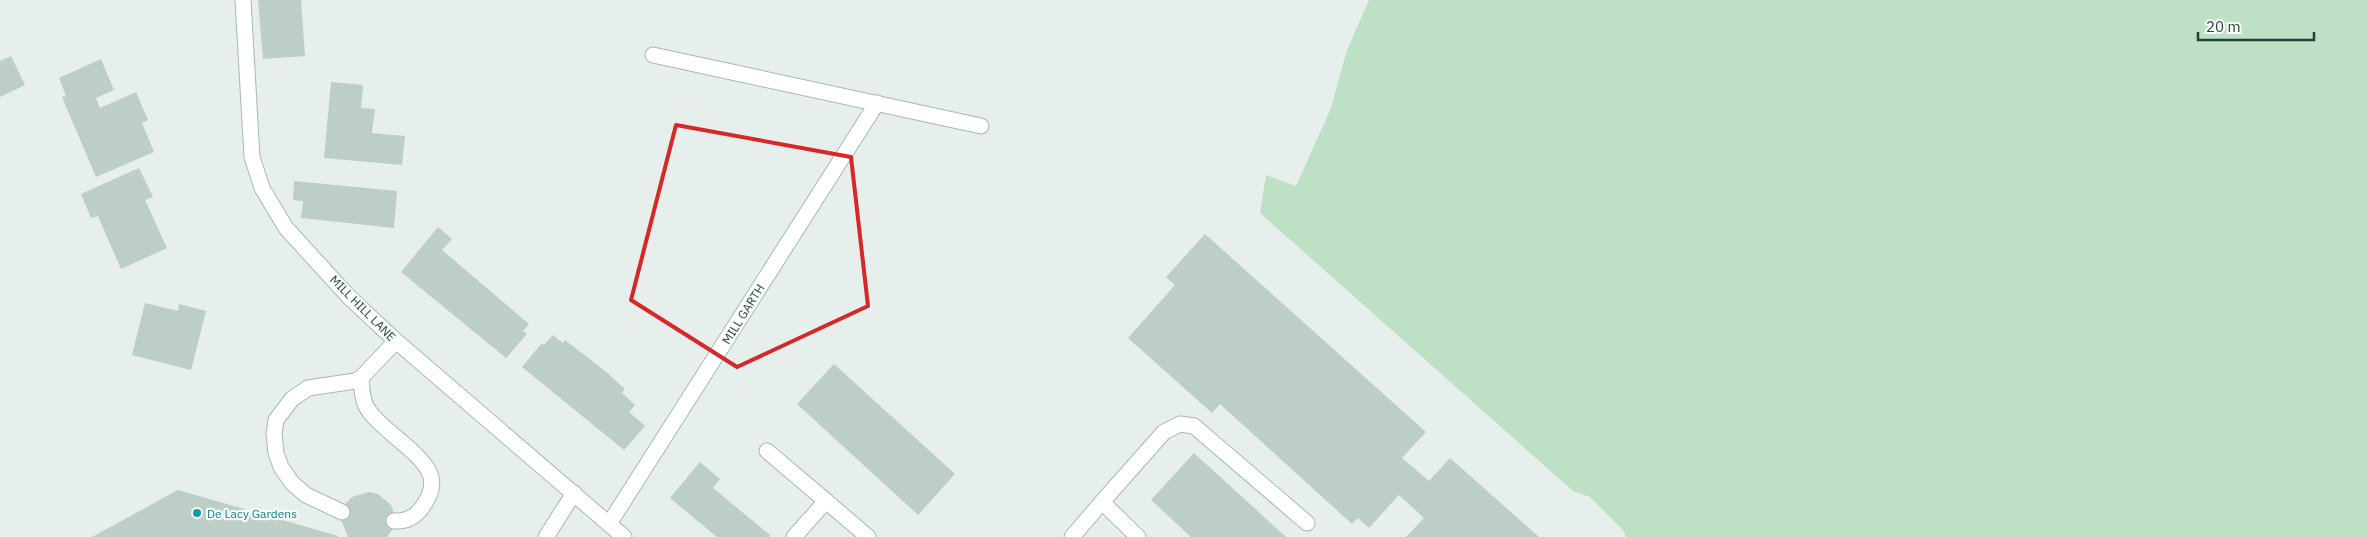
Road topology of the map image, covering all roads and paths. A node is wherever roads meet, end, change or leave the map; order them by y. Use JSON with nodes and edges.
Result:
{"nodes":[{"id":1,"x":243,"y":0,"type":"edge"},
{"id":2,"x":652,"y":56,"type":"dead end"},
{"id":3,"x":877,"y":103,"type":"junction"},
{"id":4,"x":982,"y":126,"type":"dead end"},
{"id":5,"x":396,"y":342,"type":"junction"},
{"id":6,"x":361,"y":378,"type":"junction"},
{"id":7,"x":767,"y":451,"type":"dead end"},
{"id":8,"x":574,"y":493,"type":"junction"},
{"id":9,"x":826,"y":501,"type":"junction"},
{"id":10,"x":1102,"y":502,"type":"junction"},
{"id":11,"x":342,"y":512,"type":"tunnel mouth"},
{"id":12,"x":394,"y":521,"type":"tunnel mouth"},
{"id":13,"x":1307,"y":523,"type":"dead end"},
{"id":14,"x":609,"y":524,"type":"junction"},
{"id":15,"x":546,"y":537,"type":"edge"},
{"id":16,"x":624,"y":537,"type":"edge"},
{"id":17,"x":794,"y":537,"type":"edge"},
{"id":18,"x":868,"y":537,"type":"edge"},
{"id":19,"x":1072,"y":537,"type":"edge"},
{"id":20,"x":1138,"y":537,"type":"edge"}],
"edges":[{"from":1,"to":5,"type":"street","name":"MILL HILL LANE"},
{"from":2,"to":3,"type":"street"},
{"from":3,"to":4,"type":"street"},
{"from":3,"to":14,"type":"street","name":"MILL GARTH"},
{"from":5,"to":6,"type":"street"},
{"from":5,"to":8,"type":"street","name":"MILL HILL LANE"},
{"from":6,"to":11,"type":"street"},
{"from":6,"to":12,"type":"street"},
{"from":7,"to":9,"type":"street"},
{"from":8,"to":14,"type":"street","name":"MILL HILL LANE"},
{"from":8,"to":15,"type":"street"},
{"from":9,"to":17,"type":"street"},
{"from":9,"to":18,"type":"street"},
{"from":10,"to":13,"type":"street"},
{"from":10,"to":19,"type":"street"},
{"from":10,"to":20,"type":"street"},
{"from":14,"to":16,"type":"street","name":"MILL HILL LANE"}]}
